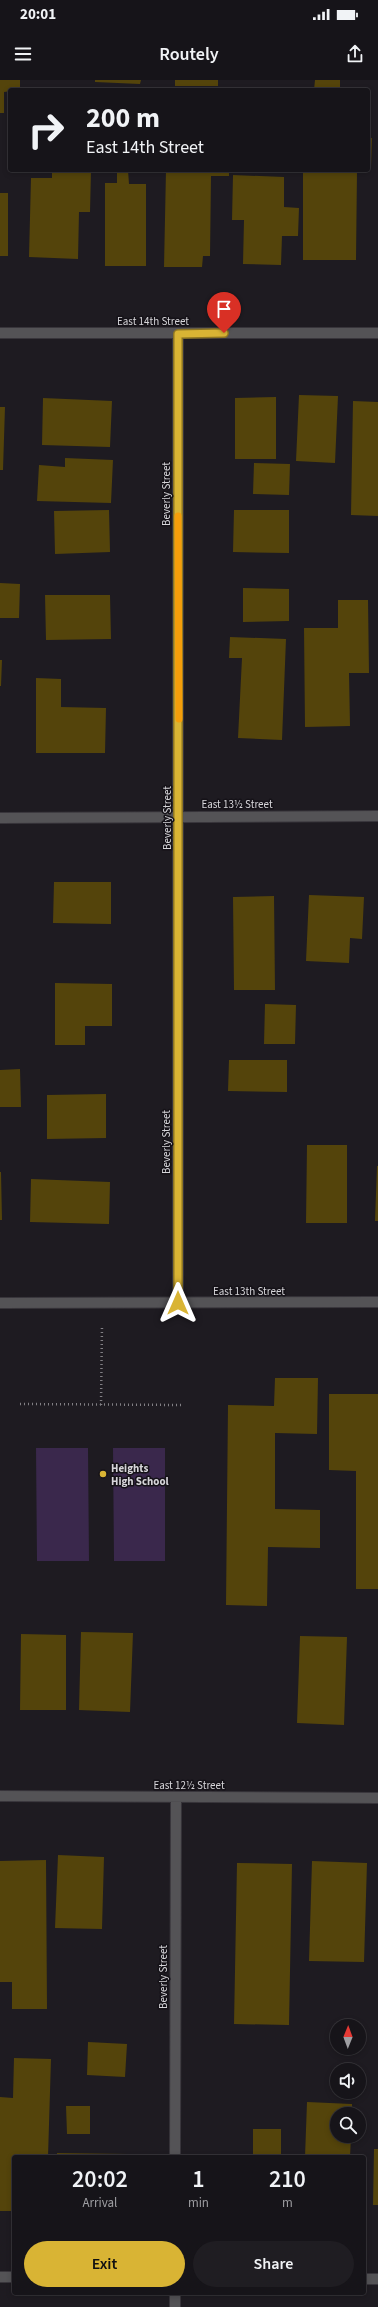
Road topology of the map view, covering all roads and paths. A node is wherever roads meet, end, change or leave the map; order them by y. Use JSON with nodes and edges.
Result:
{"nodes":[{"id":1,"x":0,"y":333,"type":"edge"},
{"id":2,"x":378,"y":333,"type":"edge"},
{"id":3,"x":178,"y":334,"type":"junction"},
{"id":4,"x":378,"y":816,"type":"edge"},
{"id":5,"x":179,"y":817,"type":"junction"},
{"id":6,"x":0,"y":818,"type":"edge"},
{"id":7,"x":102,"y":1302,"type":"junction"},
{"id":8,"x":378,"y":1302,"type":"edge"},
{"id":9,"x":0,"y":1303,"type":"edge"},
{"id":10,"x":178,"y":1303,"type":"junction"},
{"id":11,"x":20,"y":1404,"type":"dead end"},
{"id":12,"x":101,"y":1405,"type":"junction"},
{"id":13,"x":183,"y":1405,"type":"dead end"},
{"id":14,"x":0,"y":1796,"type":"edge"},
{"id":15,"x":176,"y":1797,"type":"junction"},
{"id":16,"x":378,"y":1798,"type":"edge"},
{"id":17,"x":175,"y":2155,"type":"edge"},
{"id":18,"x":0,"y":2277,"type":"edge"},
{"id":19,"x":12,"y":2277,"type":"edge"},
{"id":20,"x":366,"y":2279,"type":"edge"},
{"id":21,"x":378,"y":2279,"type":"edge"},
{"id":22,"x":175,"y":2295,"type":"edge"},
{"id":23,"x":175,"y":2307,"type":"edge"}],
"edges":[{"from":1,"to":3,"type":"street","name":"East 14th Street"},
{"from":2,"to":3,"type":"street","name":"East 14th Street"},
{"from":3,"to":5,"type":"street","name":"Beverly Street"},
{"from":4,"to":5,"type":"street","name":"East 13½ Street"},
{"from":5,"to":6,"type":"street","name":"East 13½ Street"},
{"from":5,"to":10,"type":"street","name":"Beverly Street"},
{"from":7,"to":9,"type":"street","name":"East 13th Street"},
{"from":7,"to":10,"type":"street","name":"East 13th Street"},
{"from":7,"to":12,"type":"path"},
{"from":8,"to":10,"type":"street","name":"East 13th Street"},
{"from":11,"to":12,"type":"path"},
{"from":12,"to":13,"type":"path"},
{"from":14,"to":15,"type":"street","name":"East 12½ Street"},
{"from":15,"to":16,"type":"street","name":"East 12½ Street"},
{"from":15,"to":17,"type":"street","name":"Beverly Street"},
{"from":18,"to":19,"type":"street"},
{"from":20,"to":21,"type":"street"},
{"from":22,"to":23,"type":"street"}]}
